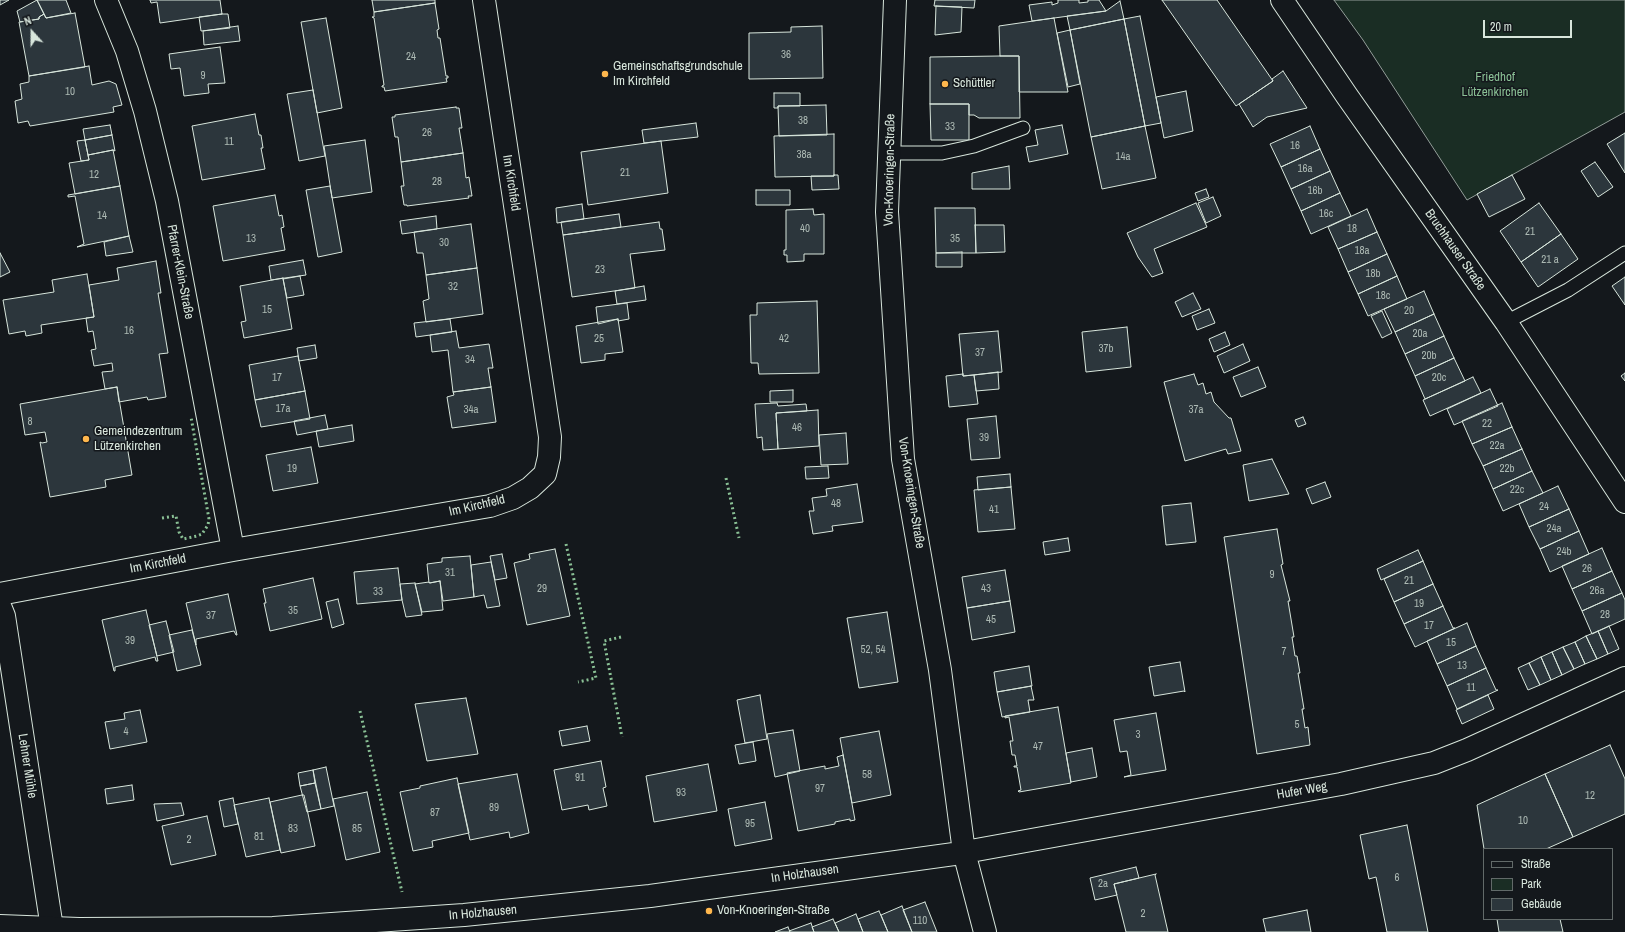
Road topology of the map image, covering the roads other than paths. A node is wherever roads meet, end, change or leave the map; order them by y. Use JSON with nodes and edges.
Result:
{"nodes":[{"id":1,"x":106,"y":0,"type":"edge"},
{"id":2,"x":484,"y":0,"type":"edge"},
{"id":3,"x":895,"y":0,"type":"edge"},
{"id":4,"x":1282,"y":0,"type":"edge"},
{"id":5,"x":1022,"y":128,"type":"dead end"},
{"id":6,"x":889,"y":153,"type":"junction"},
{"id":7,"x":1625,"y":253,"type":"edge"},
{"id":8,"x":1506,"y":322,"type":"junction"},
{"id":9,"x":1625,"y":502,"type":"edge"},
{"id":10,"x":233,"y":550,"type":"junction"},
{"id":11,"x":0,"y":594,"type":"edge"},
{"id":12,"x":0,"y":606,"type":"edge"},
{"id":13,"x":1625,"y":678,"type":"edge"},
{"id":14,"x":964,"y":852,"type":"junction"},
{"id":15,"x":0,"y":926,"type":"edge"},
{"id":16,"x":52,"y":928,"type":"junction"},
{"id":17,"x":985,"y":932,"type":"edge"}],
"edges":[{"from":1,"to":10,"type":"street","name":"Pfarrer-Klein-Straße"},
{"from":2,"to":10,"type":"street","name":"Im Kirchfeld"},
{"from":3,"to":6,"type":"street","name":"Von-Knoeringen-Straße"},
{"from":4,"to":8,"type":"street","name":"Bruchhauser Straße"},
{"from":5,"to":6,"type":"lane"},
{"from":6,"to":14,"type":"street","name":"Von-Knoeringen-Straße"},
{"from":7,"to":8,"type":"lane"},
{"from":8,"to":9,"type":"street","name":"Bruchhauser Straße"},
{"from":10,"to":11,"type":"street","name":"Im Kirchfeld"},
{"from":12,"to":16,"type":"street","name":"Lehner Mühle"},
{"from":13,"to":14,"type":"street","name":"Hufer Weg"},
{"from":14,"to":16,"type":"street","name":"In Holzhausen"},
{"from":14,"to":17,"type":"street","name":"Von-Knoeringen-Straße"},
{"from":15,"to":16,"type":"street","name":"In Holzhausen"}]}
